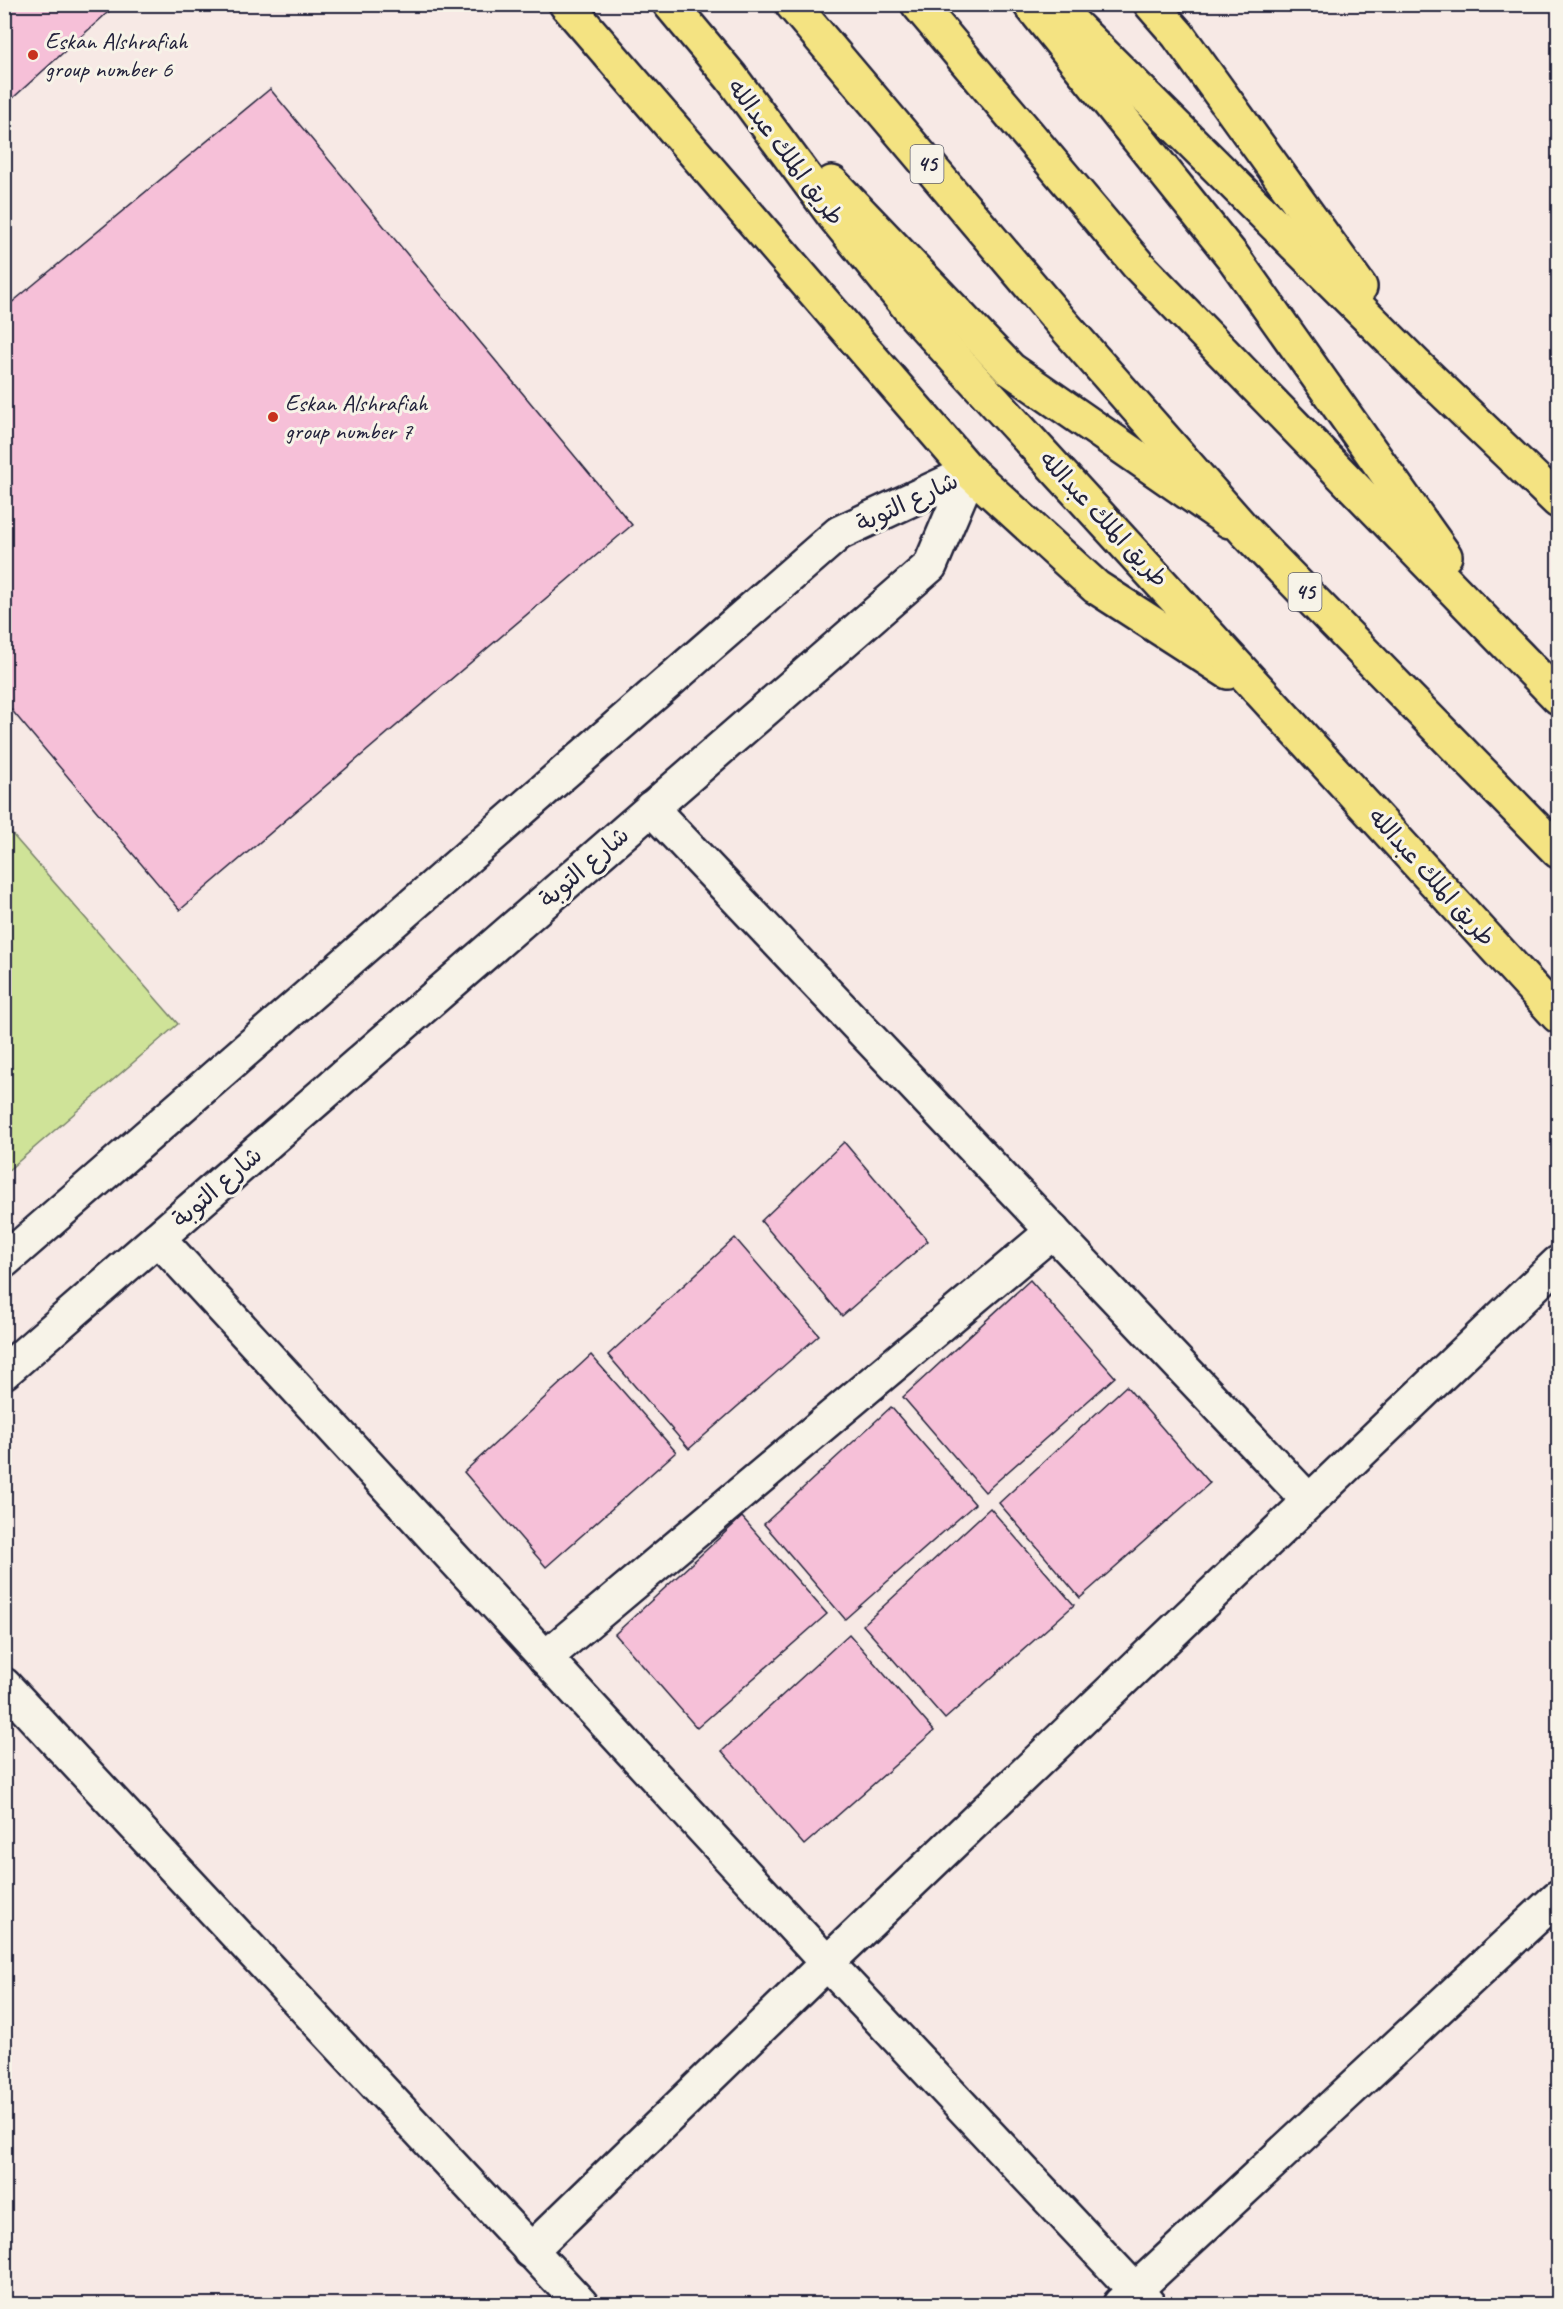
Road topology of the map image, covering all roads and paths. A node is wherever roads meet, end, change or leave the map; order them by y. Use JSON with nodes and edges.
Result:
{"nodes":[{"id":1,"x":566,"y":4,"type":"edge"},
{"id":2,"x":669,"y":4,"type":"edge"},
{"id":3,"x":792,"y":4,"type":"edge"},
{"id":4,"x":918,"y":4,"type":"edge"},
{"id":5,"x":1030,"y":4,"type":"edge"},
{"id":6,"x":1053,"y":4,"type":"edge"},
{"id":7,"x":1151,"y":4,"type":"edge"},
{"id":8,"x":731,"y":77,"type":"junction"},
{"id":9,"x":1415,"y":364,"type":"junction"},
{"id":10,"x":970,"y":472,"type":"junction"},
{"id":11,"x":1558,"y":501,"type":"edge"},
{"id":12,"x":1247,"y":533,"type":"junction"},
{"id":13,"x":1505,"y":641,"type":"junction"},
{"id":14,"x":1558,"y":697,"type":"edge"},
{"id":15,"x":1268,"y":698,"type":"junction"},
{"id":16,"x":651,"y":808,"type":"junction"},
{"id":17,"x":1558,"y":851,"type":"edge"},
{"id":18,"x":1558,"y":1016,"type":"edge"},
{"id":19,"x":1053,"y":1231,"type":"junction"},
{"id":20,"x":158,"y":1238,"type":"junction"},
{"id":21,"x":4,"y":1262,"type":"edge"},
{"id":22,"x":1558,"y":1263,"type":"edge"},
{"id":23,"x":4,"y":1372,"type":"edge"},
{"id":24,"x":1309,"y":1501,"type":"junction"},
{"id":25,"x":545,"y":1658,"type":"junction"},
{"id":26,"x":4,"y":1685,"type":"edge"},
{"id":27,"x":1558,"y":1897,"type":"edge"},
{"id":28,"x":826,"y":1963,"type":"junction"},
{"id":29,"x":530,"y":2251,"type":"junction"},
{"id":30,"x":1134,"y":2300,"type":"edge"},
{"id":31,"x":581,"y":2304,"type":"edge"}],
"edges":[{"from":1,"to":10,"type":"main road"},
{"from":2,"to":8,"type":"main road","name":"طريق الملك عبدالله"},
{"from":3,"to":12,"type":"main road","number":"45"},
{"from":4,"to":13,"type":"main road"},
{"from":5,"to":13,"type":"main road"},
{"from":6,"to":9,"type":"main road"},
{"from":7,"to":9,"type":"main road"},
{"from":8,"to":12,"type":"main road"},
{"from":8,"to":15,"type":"main road","name":"طريق الملك عبدالله"},
{"from":9,"to":11,"type":"main road"},
{"from":10,"to":15,"type":"main road"},
{"from":10,"to":16,"type":"street","name":"شارع التوبة"},
{"from":10,"to":21,"type":"street","name":"شارع التوبة"},
{"from":12,"to":17,"type":"main road","number":"45"},
{"from":13,"to":14,"type":"main road"},
{"from":15,"to":18,"type":"main road","name":"طريق الملك عبدالله"},
{"from":16,"to":19,"type":"street"},
{"from":16,"to":20,"type":"street","name":"شارع التوبة"},
{"from":19,"to":24,"type":"street"},
{"from":19,"to":25,"type":"street"},
{"from":20,"to":23,"type":"street","name":"شارع التوبة"},
{"from":20,"to":25,"type":"street"},
{"from":22,"to":24,"type":"street"},
{"from":24,"to":28,"type":"street"},
{"from":25,"to":28,"type":"street"},
{"from":26,"to":29,"type":"street"},
{"from":27,"to":30,"type":"street"},
{"from":28,"to":29,"type":"street"},
{"from":28,"to":30,"type":"street"},
{"from":29,"to":31,"type":"street"}]}
